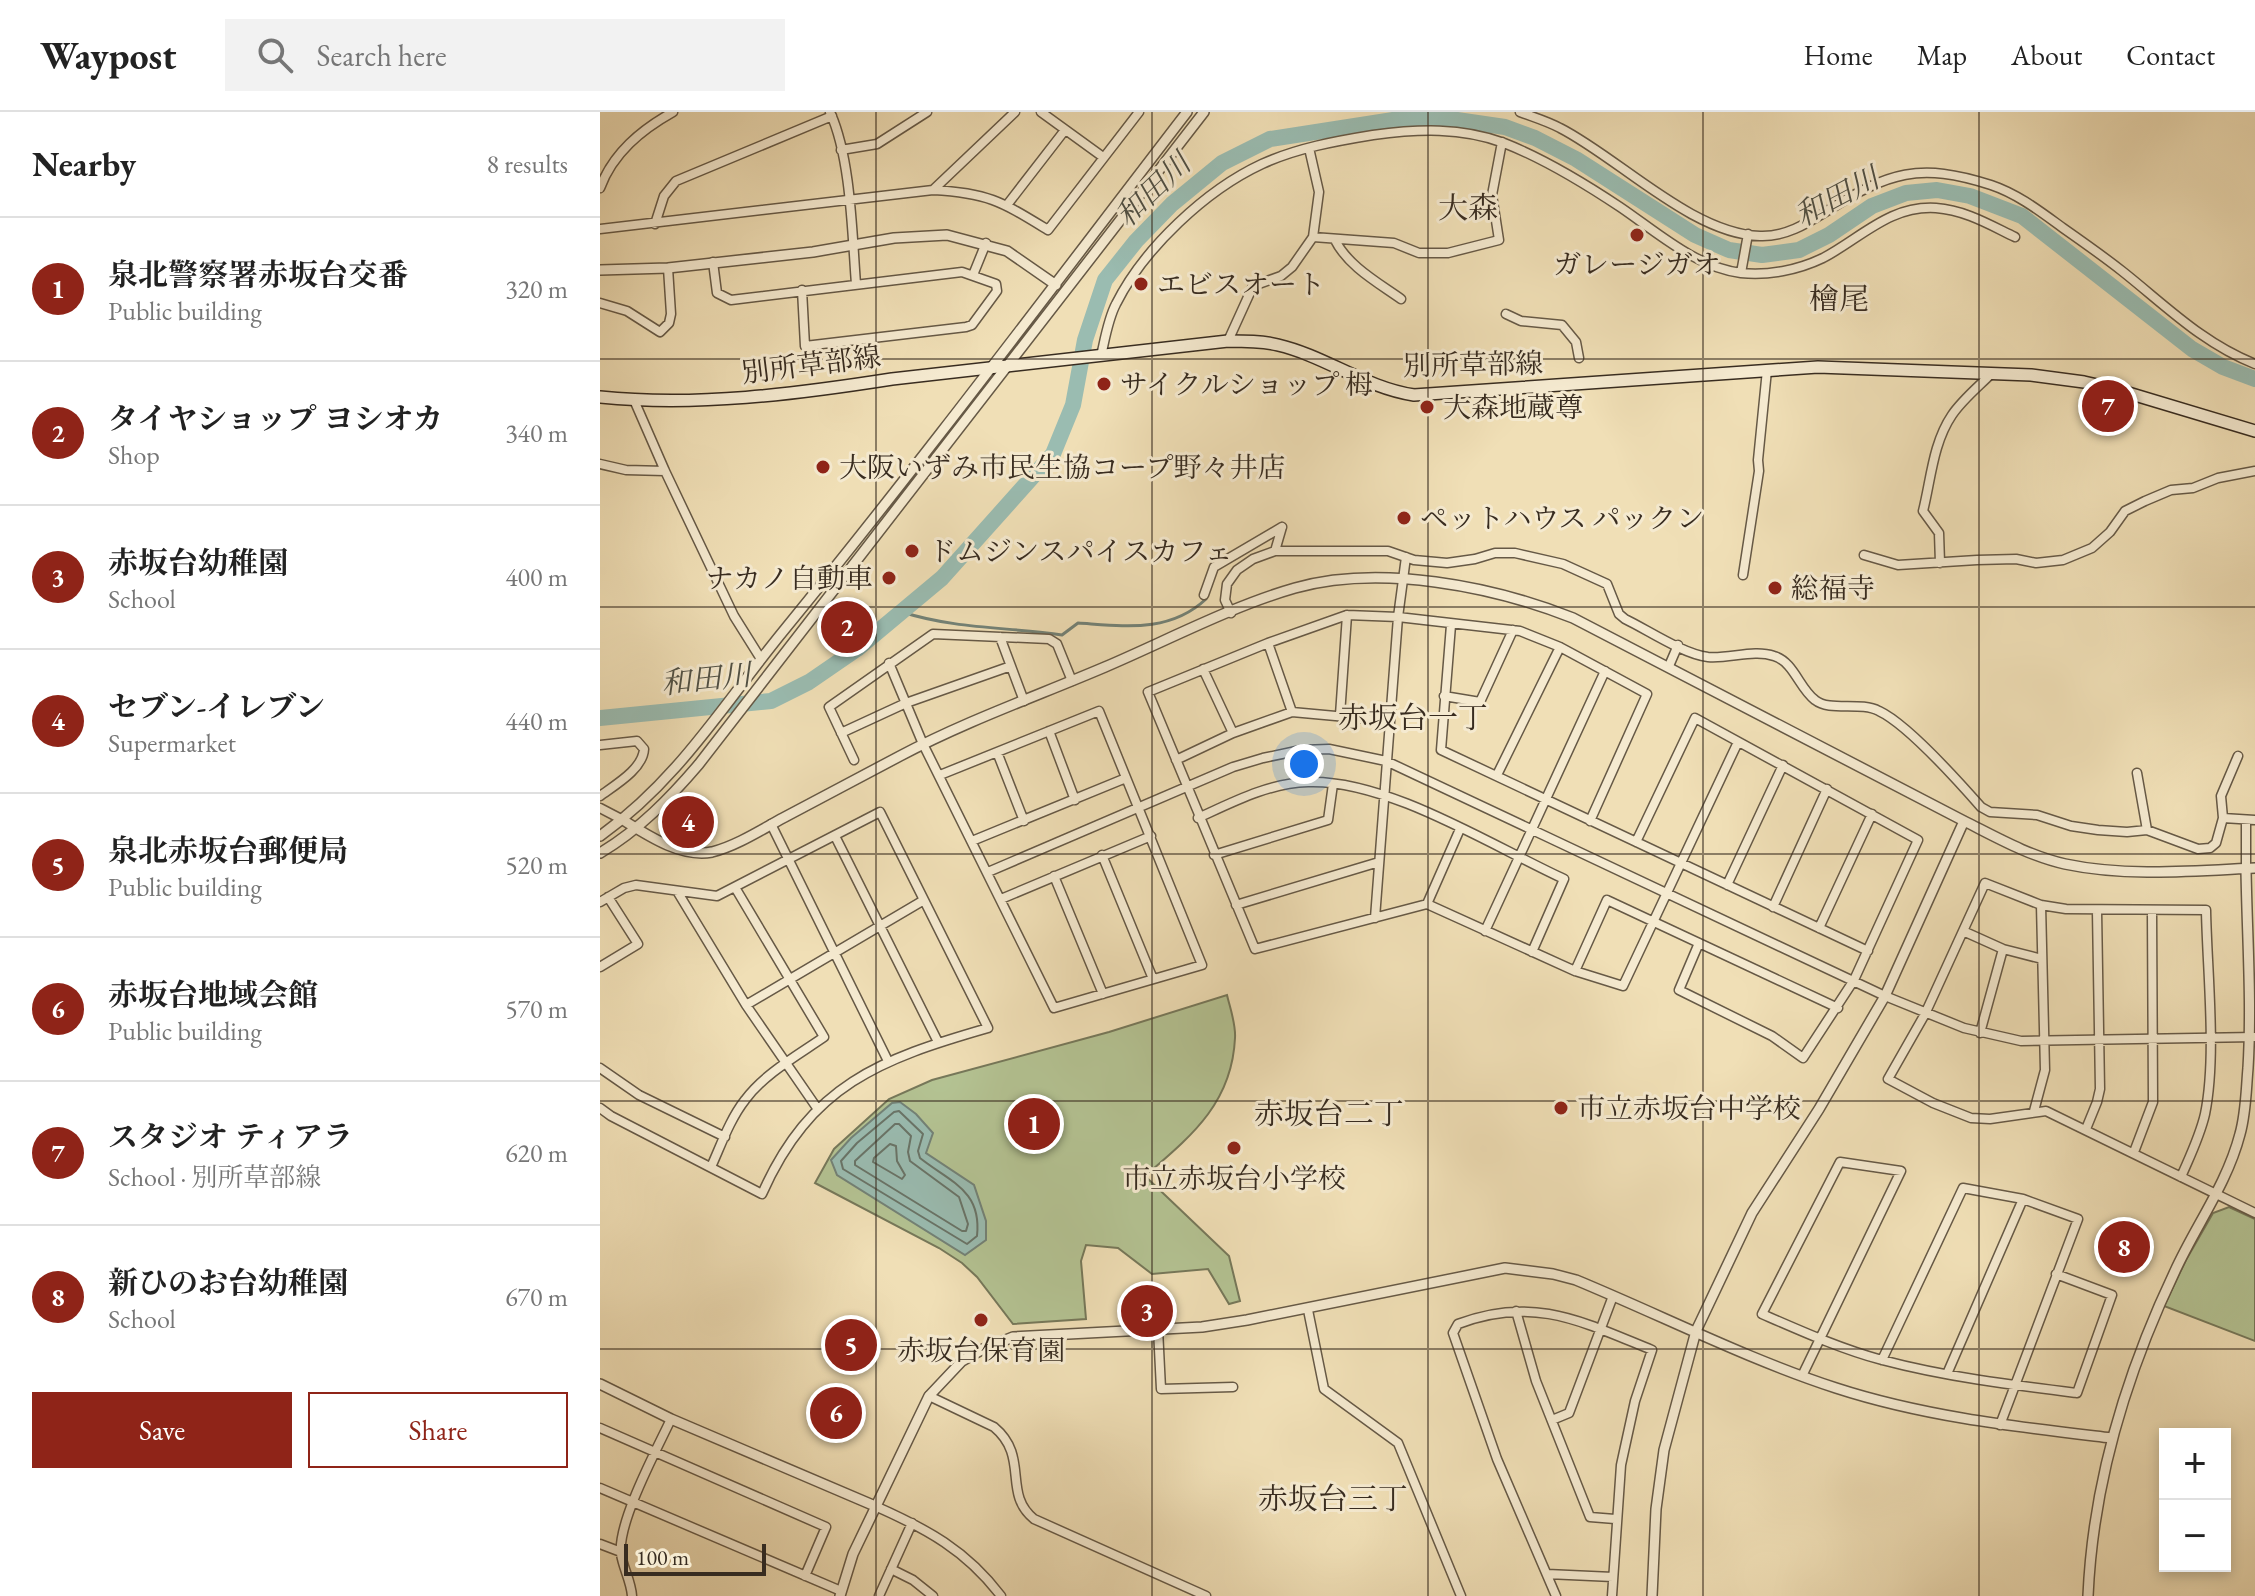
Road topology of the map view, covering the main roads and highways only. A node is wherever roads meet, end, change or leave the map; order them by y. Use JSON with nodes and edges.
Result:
{"nodes":[{"id":1,"x":600,"y":397,"type":"edge"},
{"id":2,"x":2255,"y":431,"type":"edge"}],
"edges":[{"from":1,"to":2,"type":"main road","name":"別所草部線"}]}
